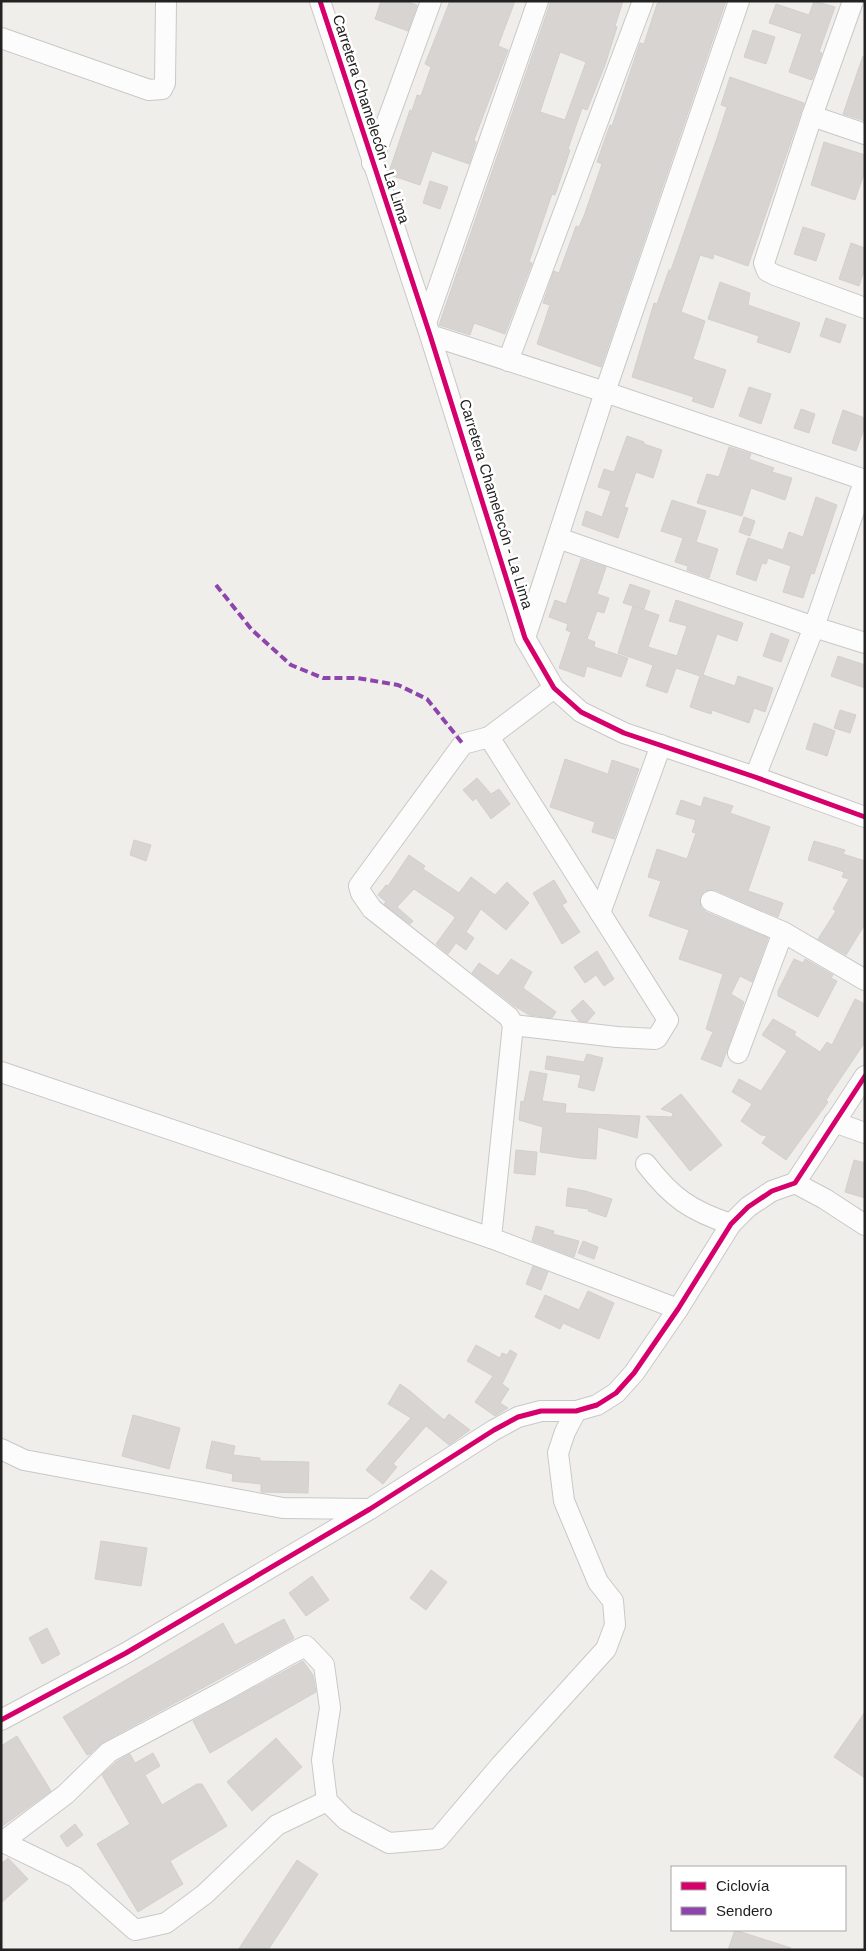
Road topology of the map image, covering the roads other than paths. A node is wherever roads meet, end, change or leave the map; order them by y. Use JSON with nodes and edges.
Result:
{"nodes":[{"id":1,"x":166,"y":1,"type":"edge"},
{"id":2,"x":320,"y":1,"type":"edge"},
{"id":3,"x":432,"y":1,"type":"edge"},
{"id":4,"x":538,"y":1,"type":"edge"},
{"id":5,"x":643,"y":1,"type":"edge"},
{"id":6,"x":739,"y":1,"type":"edge"},
{"id":7,"x":853,"y":1,"type":"edge"},
{"id":8,"x":1,"y":38,"type":"edge"},
{"id":9,"x":812,"y":116,"type":"junction"},
{"id":10,"x":865,"y":134,"type":"edge"},
{"id":11,"x":372,"y":163,"type":"junction"},
{"id":12,"x":865,"y":308,"type":"edge"},
{"id":13,"x":428,"y":329,"type":"junction"},
{"id":14,"x":508,"y":361,"type":"junction"},
{"id":15,"x":605,"y":392,"type":"junction"},
{"id":16,"x":865,"y":480,"type":"edge"},
{"id":17,"x":558,"y":538,"type":"junction"},
{"id":18,"x":814,"y":627,"type":"junction"},
{"id":19,"x":525,"y":638,"type":"junction"},
{"id":20,"x":865,"y":643,"type":"edge"},
{"id":21,"x":554,"y":688,"type":"junction"},
{"id":22,"x":489,"y":737,"type":"junction"},
{"id":23,"x":662,"y":745,"type":"junction"},
{"id":24,"x":755,"y":777,"type":"junction"},
{"id":25,"x":865,"y":817,"type":"edge"},
{"id":26,"x":712,"y":901,"type":"dead end"},
{"id":27,"x":600,"y":913,"type":"junction"},
{"id":28,"x":783,"y":932,"type":"junction"},
{"id":29,"x":865,"y":980,"type":"edge"},
{"id":30,"x":513,"y":1025,"type":"junction"},
{"id":31,"x":738,"y":1053,"type":"dead end"},
{"id":32,"x":1,"y":1072,"type":"edge"},
{"id":33,"x":865,"y":1076,"type":"edge"},
{"id":34,"x":834,"y":1122,"type":"junction"},
{"id":35,"x":865,"y":1133,"type":"edge"},
{"id":36,"x":646,"y":1164,"type":"dead end"},
{"id":37,"x":795,"y":1183,"type":"junction"},
{"id":38,"x":731,"y":1224,"type":"junction"},
{"id":39,"x":865,"y":1226,"type":"edge"},
{"id":40,"x":491,"y":1238,"type":"junction"},
{"id":41,"x":678,"y":1309,"type":"junction"},
{"id":42,"x":576,"y":1411,"type":"junction"},
{"id":43,"x":1,"y":1449,"type":"edge"},
{"id":44,"x":370,"y":1509,"type":"junction"},
{"id":45,"x":1,"y":1720,"type":"edge"},
{"id":46,"x":327,"y":1801,"type":"junction"},
{"id":47,"x":2,"y":1843,"type":"edge"}],
"edges":[{"from":1,"to":8,"type":"street"},
{"from":2,"to":11,"type":"street","name":"Carretera Chamelecón - La Lima"},
{"from":3,"to":11,"type":"street"},
{"from":4,"to":13,"type":"street"},
{"from":5,"to":14,"type":"street"},
{"from":6,"to":15,"type":"street"},
{"from":7,"to":9,"type":"street"},
{"from":9,"to":10,"type":"street"},
{"from":9,"to":12,"type":"street"},
{"from":11,"to":13,"type":"street","name":"Carretera Chamelecón - La Lima"},
{"from":13,"to":14,"type":"street"},
{"from":13,"to":19,"type":"street","name":"Carretera Chamelecón - La Lima"},
{"from":14,"to":15,"type":"street"},
{"from":15,"to":16,"type":"street"},
{"from":15,"to":17,"type":"street"},
{"from":16,"to":18,"type":"street"},
{"from":17,"to":18,"type":"street"},
{"from":17,"to":19,"type":"street"},
{"from":18,"to":20,"type":"street"},
{"from":18,"to":24,"type":"street"},
{"from":19,"to":21,"type":"street","name":"Carretera Chamelecón - La Lima"},
{"from":21,"to":22,"type":"street"},
{"from":21,"to":23,"type":"street","name":"Carretera Chamelecón - La Lima"},
{"from":22,"to":27,"type":"street"},
{"from":22,"to":30,"type":"street"},
{"from":23,"to":24,"type":"street","name":"Carretera Chamelecón - La Lima"},
{"from":23,"to":27,"type":"street"},
{"from":24,"to":25,"type":"street","name":"Carretera Chamelecón - La Lima"},
{"from":26,"to":28,"type":"street"},
{"from":27,"to":30,"type":"street"},
{"from":28,"to":29,"type":"street"},
{"from":28,"to":31,"type":"street"},
{"from":30,"to":40,"type":"street"},
{"from":32,"to":40,"type":"street"},
{"from":33,"to":34,"type":"street"},
{"from":34,"to":35,"type":"street"},
{"from":34,"to":37,"type":"street"},
{"from":36,"to":38,"type":"street"},
{"from":37,"to":38,"type":"street"},
{"from":37,"to":39,"type":"street"},
{"from":38,"to":41,"type":"street"},
{"from":40,"to":41,"type":"street"},
{"from":41,"to":42,"type":"street"},
{"from":42,"to":44,"type":"street"},
{"from":42,"to":46,"type":"street"},
{"from":43,"to":44,"type":"street"},
{"from":44,"to":45,"type":"street"},
{"from":46,"to":47,"type":"street"},
{"from":46,"to":47,"type":"street"}]}
